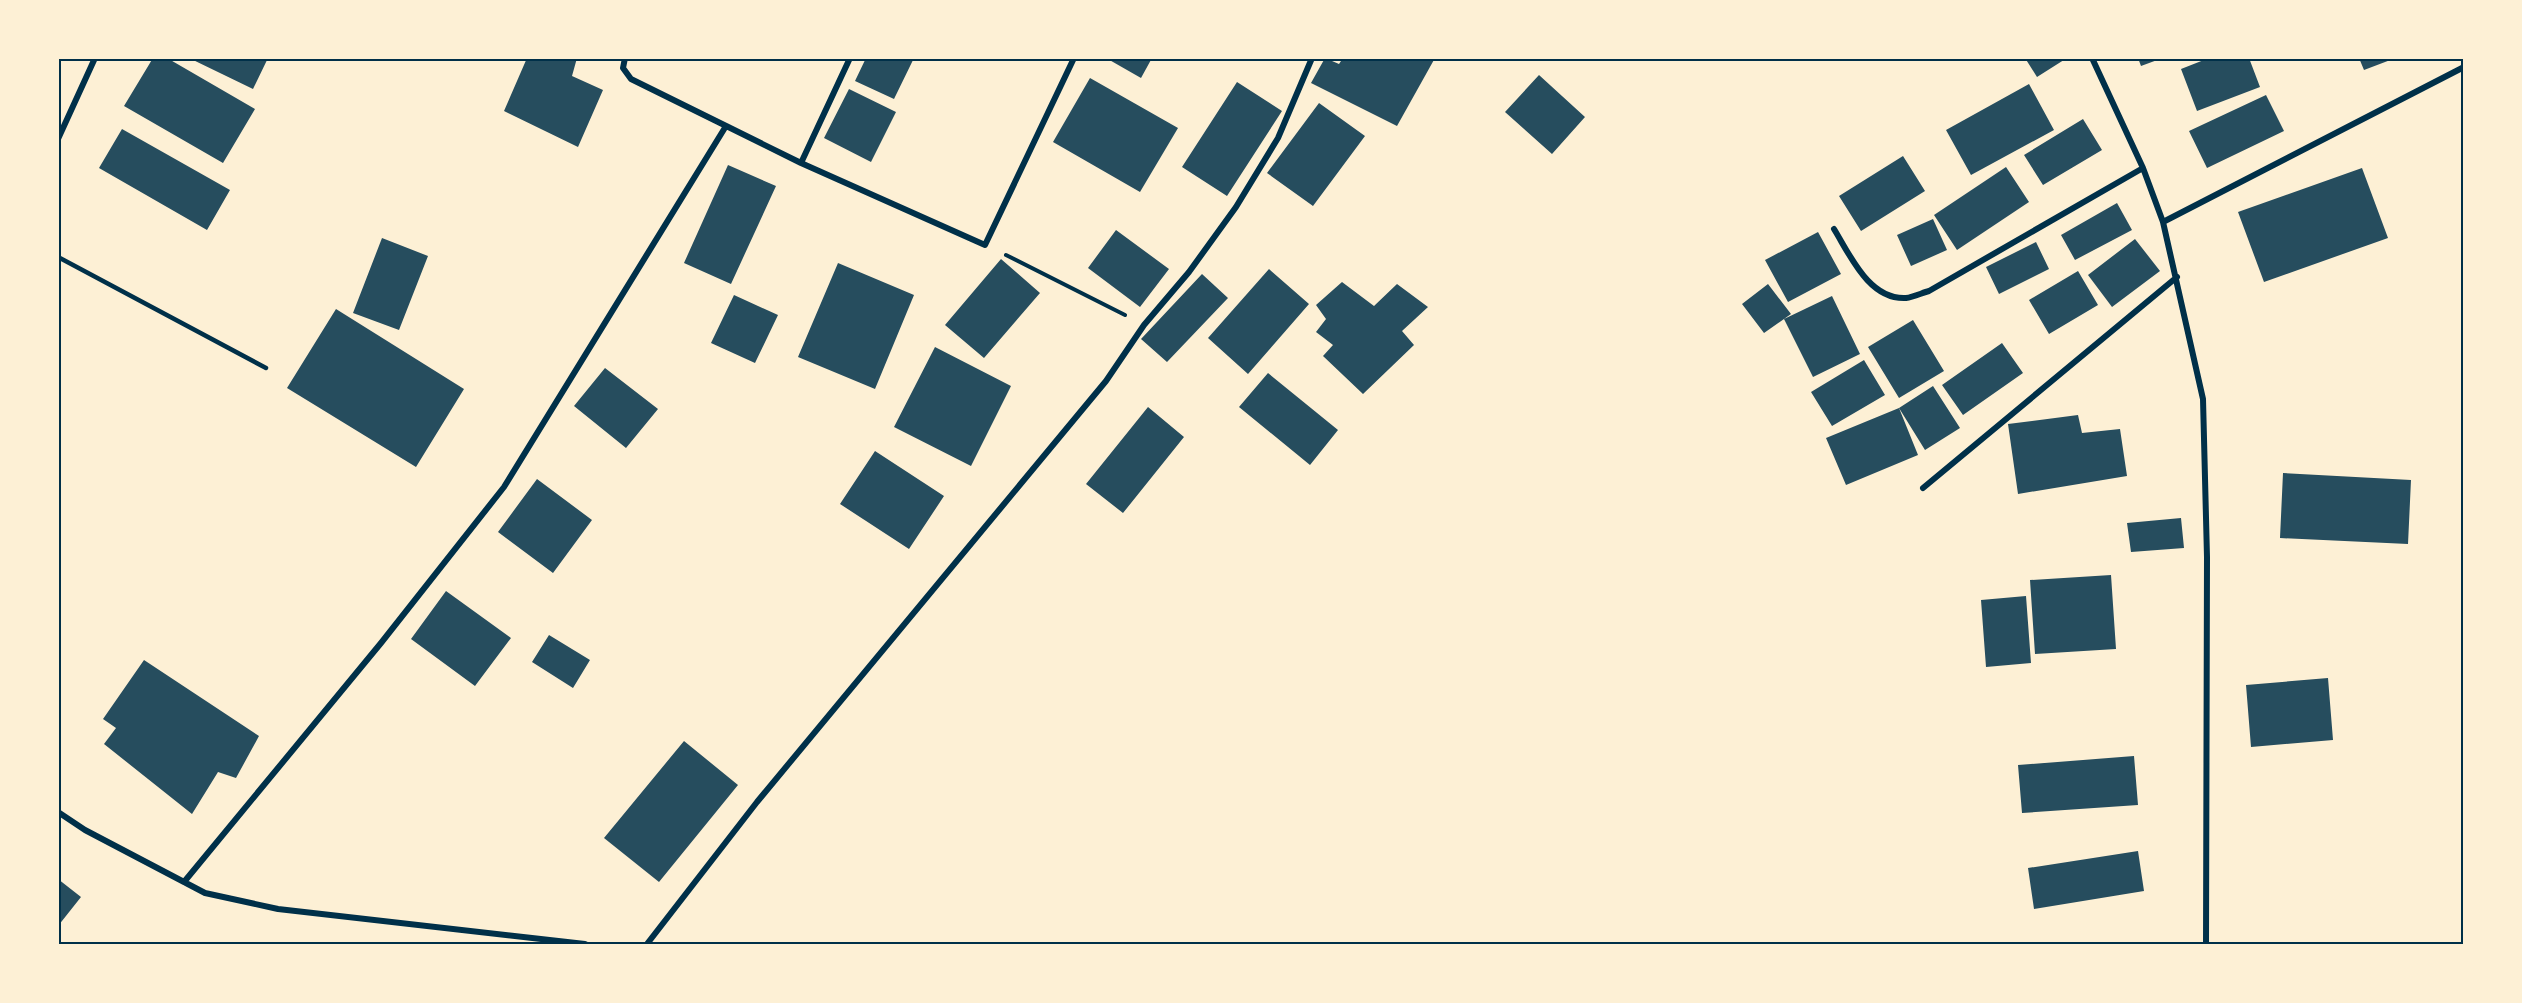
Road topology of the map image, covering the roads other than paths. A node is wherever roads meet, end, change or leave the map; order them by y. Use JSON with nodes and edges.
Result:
{"nodes":[{"id":1,"x":94,"y":58,"type":"edge"},
{"id":2,"x":626,"y":58,"type":"edge"},
{"id":3,"x":850,"y":58,"type":"edge"},
{"id":4,"x":1074,"y":58,"type":"edge"},
{"id":5,"x":1312,"y":58,"type":"edge"},
{"id":6,"x":2092,"y":58,"type":"edge"},
{"id":7,"x":2463,"y":68,"type":"edge"},
{"id":8,"x":726,"y":126,"type":"junction"},
{"id":9,"x":58,"y":139,"type":"edge"},
{"id":10,"x":801,"y":163,"type":"junction"},
{"id":11,"x":2143,"y":168,"type":"junction"},
{"id":12,"x":2163,"y":222,"type":"junction"},
{"id":13,"x":1834,"y":229,"type":"dead end"},
{"id":14,"x":58,"y":257,"type":"edge"},
{"id":15,"x":2177,"y":277,"type":"junction"},
{"id":16,"x":266,"y":368,"type":"dead end"},
{"id":17,"x":1923,"y":488,"type":"dead end"},
{"id":18,"x":58,"y":812,"type":"edge"},
{"id":19,"x":184,"y":882,"type":"junction"},
{"id":20,"x":585,"y":945,"type":"edge"},
{"id":21,"x":647,"y":945,"type":"edge"},
{"id":22,"x":2206,"y":945,"type":"edge"}],
"edges":[{"from":1,"to":9,"type":"street"},
{"from":2,"to":8,"type":"street"},
{"from":3,"to":10,"type":"street"},
{"from":4,"to":10,"type":"street"},
{"from":5,"to":21,"type":"street"},
{"from":6,"to":11,"type":"street"},
{"from":7,"to":12,"type":"street"},
{"from":8,"to":10,"type":"street"},
{"from":8,"to":19,"type":"street"},
{"from":11,"to":12,"type":"street"},
{"from":11,"to":13,"type":"street"},
{"from":12,"to":15,"type":"street"},
{"from":14,"to":16,"type":"lane"},
{"from":15,"to":17,"type":"street"},
{"from":15,"to":22,"type":"street"},
{"from":18,"to":19,"type":"street"},
{"from":19,"to":20,"type":"street"}]}
